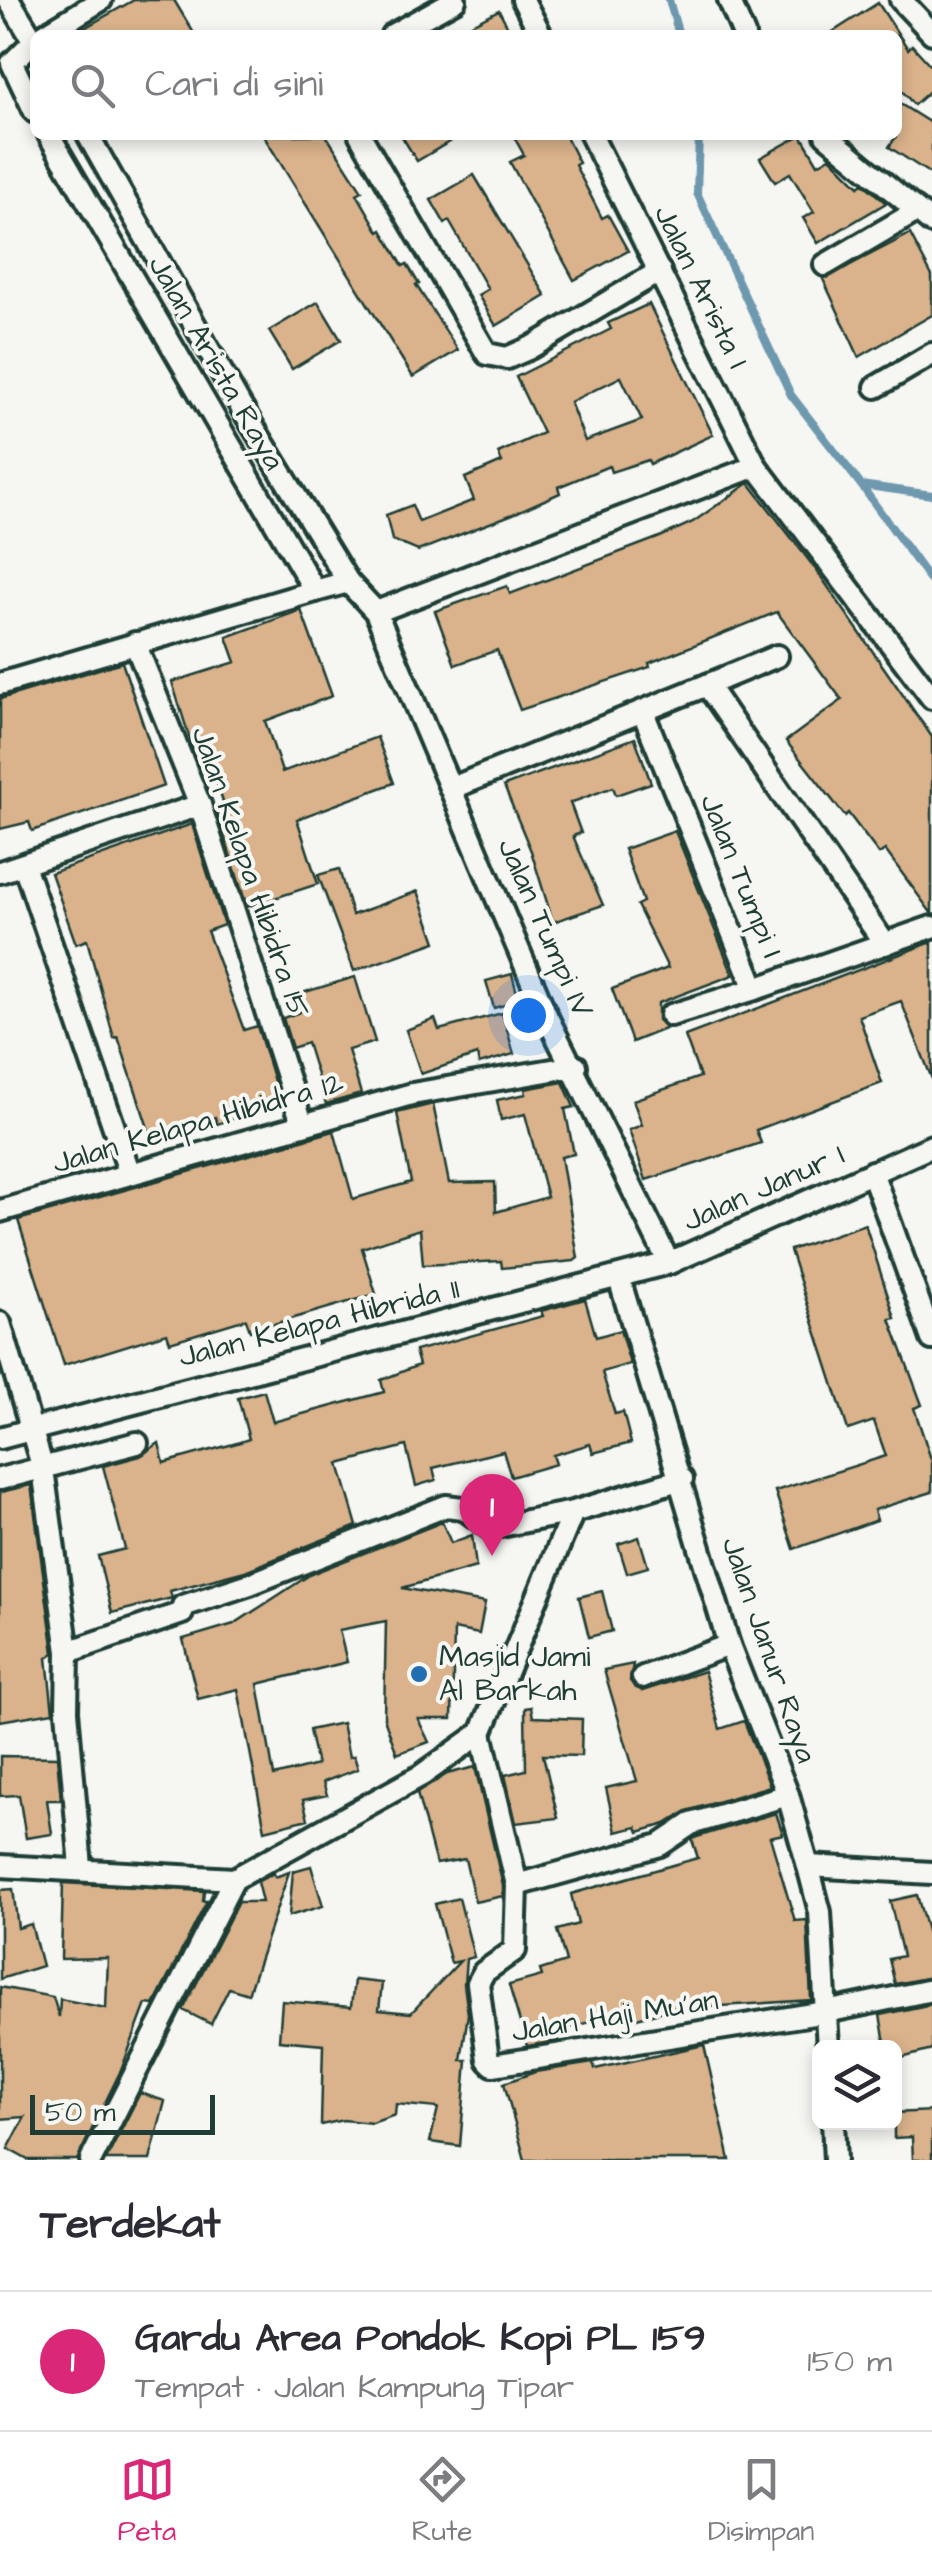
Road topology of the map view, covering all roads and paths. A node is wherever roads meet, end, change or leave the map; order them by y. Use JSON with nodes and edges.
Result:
{"nodes":[{"id":1,"x":9,"y":0,"type":"edge"},
{"id":2,"x":101,"y":0,"type":"edge"},
{"id":3,"x":455,"y":0,"type":"edge"},
{"id":4,"x":524,"y":0,"type":"edge"},
{"id":5,"x":729,"y":0,"type":"edge"},
{"id":6,"x":900,"y":0,"type":"edge"},
{"id":7,"x":52,"y":30,"type":"edge"},
{"id":8,"x":401,"y":30,"type":"edge"},
{"id":9,"x":539,"y":30,"type":"edge"},
{"id":10,"x":742,"y":30,"type":"edge"},
{"id":11,"x":30,"y":33,"type":"edge"},
{"id":12,"x":932,"y":33,"type":"edge"},
{"id":13,"x":30,"y":46,"type":"edge"},
{"id":14,"x":30,"y":101,"type":"edge"},
{"id":15,"x":51,"y":140,"type":"edge"},
{"id":16,"x":91,"y":140,"type":"edge"},
{"id":17,"x":363,"y":140,"type":"edge"},
{"id":18,"x":594,"y":140,"type":"edge"},
{"id":19,"x":832,"y":140,"type":"edge"},
{"id":20,"x":925,"y":217,"type":"edge"},
{"id":21,"x":825,"y":265,"type":"dead end"},
{"id":22,"x":660,"y":272,"type":"junction"},
{"id":23,"x":932,"y":354,"type":"edge"},
{"id":24,"x":876,"y":387,"type":"dead end"},
{"id":25,"x":756,"y":466,"type":"junction"},
{"id":26,"x":348,"y":582,"type":"junction"},
{"id":27,"x":315,"y":591,"type":"junction"},
{"id":28,"x":376,"y":612,"type":"junction"},
{"id":29,"x":136,"y":644,"type":"junction"},
{"id":30,"x":777,"y":656,"type":"dead end"},
{"id":31,"x":0,"y":684,"type":"edge"},
{"id":32,"x":706,"y":685,"type":"junction"},
{"id":33,"x":932,"y":698,"type":"edge"},
{"id":34,"x":643,"y":712,"type":"junction"},
{"id":35,"x":452,"y":788,"type":"junction"},
{"id":36,"x":200,"y":805,"type":"junction"},
{"id":37,"x":24,"y":864,"type":"junction"},
{"id":38,"x":0,"y":872,"type":"edge"},
{"id":39,"x":932,"y":927,"type":"edge"},
{"id":40,"x":885,"y":944,"type":"junction"},
{"id":41,"x":754,"y":989,"type":"junction"},
{"id":42,"x":671,"y":1015,"type":"dead end"},
{"id":43,"x":576,"y":1066,"type":"junction"},
{"id":44,"x":302,"y":1123,"type":"junction"},
{"id":45,"x":932,"y":1146,"type":"edge"},
{"id":46,"x":872,"y":1172,"type":"junction"},
{"id":47,"x":130,"y":1174,"type":"junction"},
{"id":48,"x":0,"y":1211,"type":"edge"},
{"id":49,"x":670,"y":1263,"type":"junction"},
{"id":50,"x":620,"y":1278,"type":"junction"},
{"id":51,"x":0,"y":1323,"type":"edge"},
{"id":52,"x":932,"y":1339,"type":"edge"},
{"id":53,"x":34,"y":1430,"type":"junction"},
{"id":54,"x":0,"y":1438,"type":"edge"},
{"id":55,"x":137,"y":1443,"type":"dead end"},
{"id":56,"x":43,"y":1470,"type":"junction"},
{"id":57,"x":0,"y":1480,"type":"edge"},
{"id":58,"x":682,"y":1480,"type":"junction"},
{"id":59,"x":573,"y":1512,"type":"junction"},
{"id":60,"x":729,"y":1645,"type":"junction"},
{"id":61,"x":68,"y":1652,"type":"junction"},
{"id":62,"x":642,"y":1677,"type":"dead end"},
{"id":63,"x":480,"y":1733,"type":"junction"},
{"id":64,"x":788,"y":1795,"type":"junction"},
{"id":65,"x":0,"y":1866,"type":"edge"},
{"id":66,"x":808,"y":1866,"type":"junction"},
{"id":67,"x":82,"y":1867,"type":"junction"},
{"id":68,"x":932,"y":1873,"type":"edge"},
{"id":69,"x":234,"y":1879,"type":"junction"},
{"id":70,"x":517,"y":1886,"type":"junction"},
{"id":71,"x":932,"y":1990,"type":"edge"},
{"id":72,"x":826,"y":2012,"type":"junction"},
{"id":73,"x":828,"y":2040,"type":"edge"},
{"id":74,"x":833,"y":2130,"type":"edge"},
{"id":75,"x":91,"y":2160,"type":"edge"},
{"id":76,"x":835,"y":2160,"type":"edge"}],
"edges":[{"from":1,"to":11,"type":"street"},
{"from":2,"to":7,"type":"street"},
{"from":3,"to":8,"type":"street"},
{"from":4,"to":9,"type":"street"},
{"from":5,"to":10,"type":"street"},
{"from":6,"to":12,"type":"street"},
{"from":13,"to":14,"type":"street"},
{"from":15,"to":27,"type":"street","name":"Jalan Arista Raya"},
{"from":16,"to":26,"type":"street","name":"Jalan Arista Raya"},
{"from":17,"to":22,"type":"street"},
{"from":18,"to":22,"type":"street","name":"Jalan Arista I"},
{"from":19,"to":20,"type":"street"},
{"from":20,"to":21,"type":"street"},
{"from":22,"to":25,"type":"street","name":"Jalan Arista I"},
{"from":23,"to":24,"type":"street"},
{"from":25,"to":28,"type":"street"},
{"from":25,"to":33,"type":"street","name":"Jalan Arista I"},
{"from":26,"to":27,"type":"street"},
{"from":26,"to":28,"type":"street","name":"Jalan Arista Raya"},
{"from":27,"to":29,"type":"street"},
{"from":28,"to":35,"type":"street","name":"Jalan Tumpi IV"},
{"from":29,"to":31,"type":"street"},
{"from":29,"to":36,"type":"street","name":"Jalan Kelapa Hibidra 15"},
{"from":30,"to":32,"type":"street"},
{"from":32,"to":34,"type":"street"},
{"from":32,"to":40,"type":"street"},
{"from":34,"to":35,"type":"street"},
{"from":34,"to":41,"type":"street","name":"Jalan Tumpi I"},
{"from":35,"to":43,"type":"street","name":"Jalan Tumpi IV"},
{"from":36,"to":37,"type":"street"},
{"from":36,"to":44,"type":"street","name":"Jalan Kelapa Hibidra 15"},
{"from":37,"to":38,"type":"street"},
{"from":37,"to":47,"type":"street"},
{"from":39,"to":40,"type":"street","name":"Jalan Tumpi I"},
{"from":40,"to":41,"type":"street","name":"Jalan Tumpi I"},
{"from":41,"to":42,"type":"street"},
{"from":43,"to":44,"type":"street","name":"Jalan Kelapa Hibidra 12"},
{"from":43,"to":49,"type":"street","name":"Jalan Tumpi IV"},
{"from":44,"to":47,"type":"street","name":"Jalan Kelapa Hibidra 12"},
{"from":45,"to":46,"type":"street","name":"Jalan Janur I"},
{"from":46,"to":49,"type":"street","name":"Jalan Janur I"},
{"from":46,"to":52,"type":"street"},
{"from":47,"to":48,"type":"street","name":"Jalan Kelapa Hibidra 12"},
{"from":49,"to":50,"type":"street","name":"Jalan Janur I"},
{"from":50,"to":53,"type":"street","name":"Jalan Kelapa Hibrida 11"},
{"from":50,"to":58,"type":"street","name":"Jalan Janur Raya"},
{"from":51,"to":53,"type":"street"},
{"from":53,"to":54,"type":"street","name":"Jalan Kelapa Hibrida 11"},
{"from":53,"to":56,"type":"street"},
{"from":55,"to":56,"type":"street"},
{"from":56,"to":57,"type":"street"},
{"from":56,"to":61,"type":"street"},
{"from":58,"to":59,"type":"street"},
{"from":58,"to":60,"type":"street","name":"Jalan Janur Raya"},
{"from":59,"to":61,"type":"street"},
{"from":59,"to":63,"type":"street"},
{"from":60,"to":62,"type":"street"},
{"from":60,"to":64,"type":"street","name":"Jalan Janur Raya"},
{"from":61,"to":67,"type":"street"},
{"from":63,"to":69,"type":"street"},
{"from":63,"to":70,"type":"street"},
{"from":64,"to":66,"type":"street","name":"Jalan Janur Raya"},
{"from":64,"to":70,"type":"street"},
{"from":65,"to":67,"type":"street"},
{"from":66,"to":68,"type":"street"},
{"from":66,"to":72,"type":"street","name":"Jalan Janur Raya"},
{"from":67,"to":69,"type":"street"},
{"from":69,"to":75,"type":"street"},
{"from":70,"to":72,"type":"street","name":"Jalan Haji Mu'an"},
{"from":71,"to":72,"type":"street"},
{"from":72,"to":73,"type":"street","name":"Jalan Janur Raya"},
{"from":74,"to":76,"type":"street"}]}
